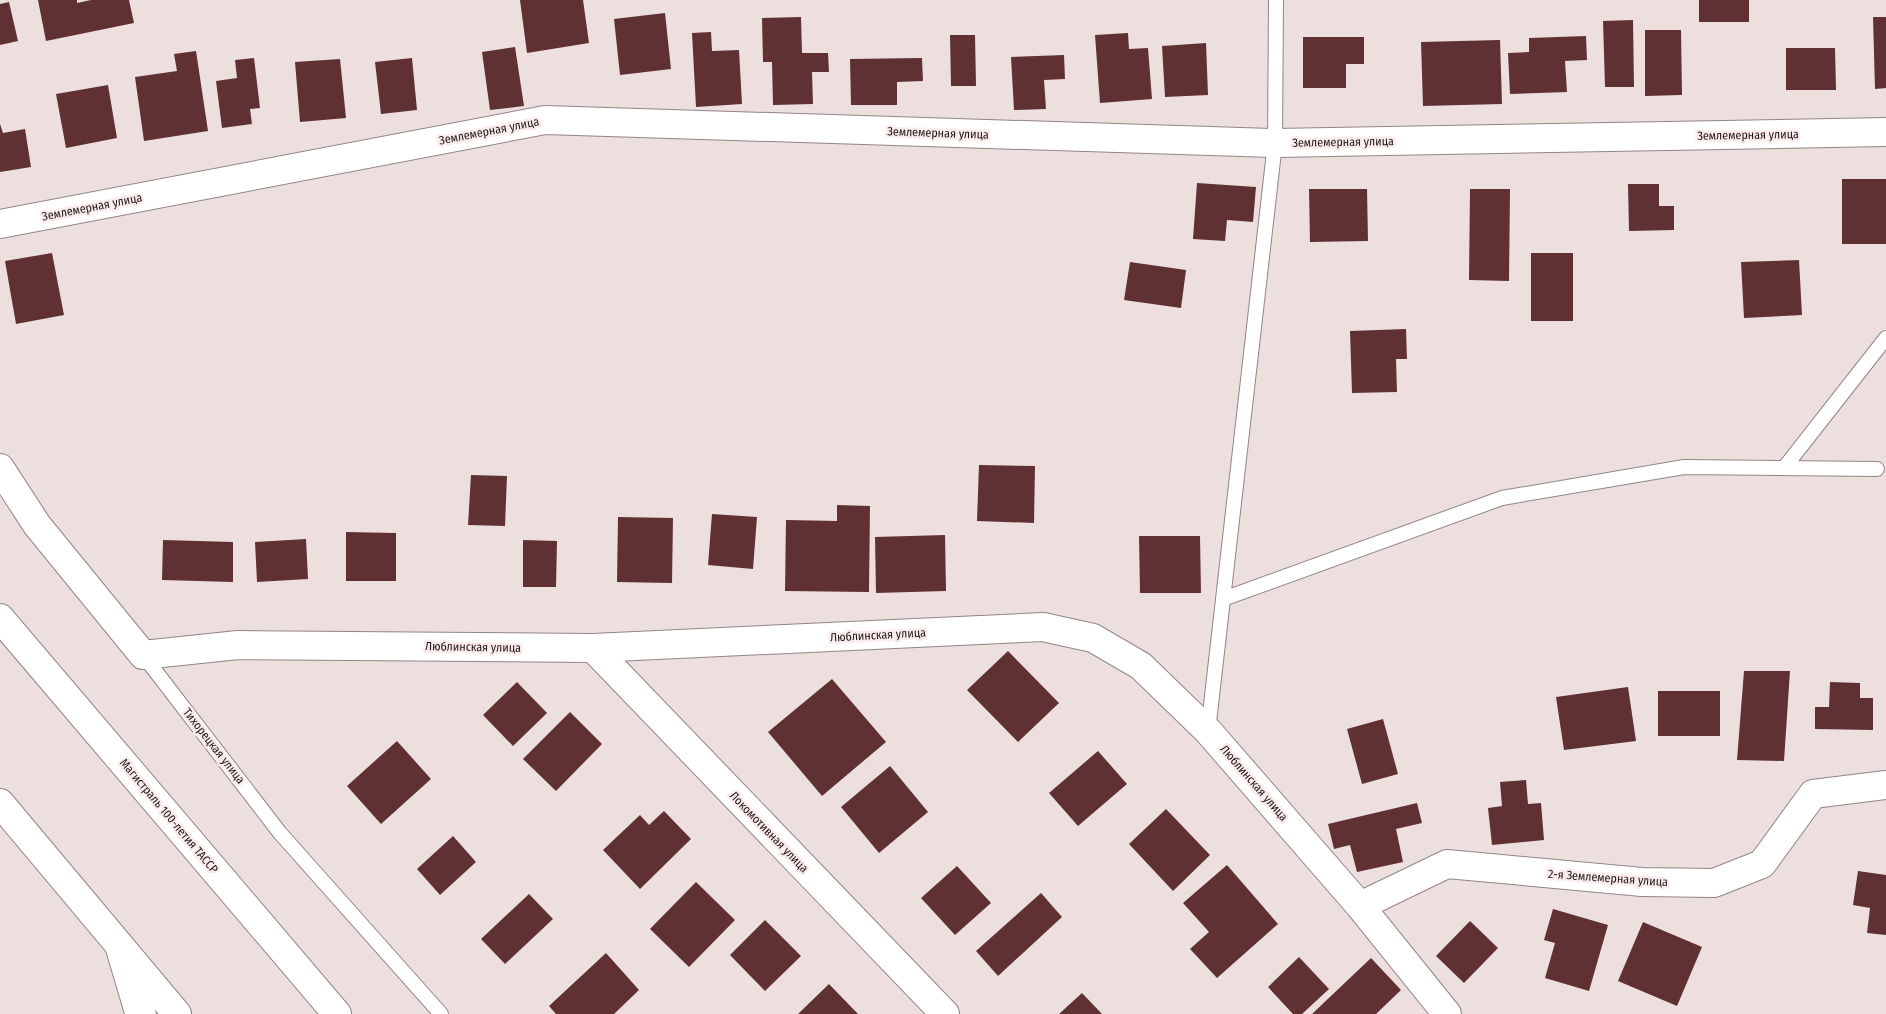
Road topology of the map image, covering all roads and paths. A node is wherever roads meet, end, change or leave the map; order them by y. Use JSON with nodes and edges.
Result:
{"nodes":[{"id":1,"x":1276,"y":0,"type":"edge"},
{"id":2,"x":1886,"y":132,"type":"edge"},
{"id":3,"x":1275,"y":144,"type":"junction"},
{"id":4,"x":0,"y":224,"type":"edge"},
{"id":5,"x":1886,"y":338,"type":"edge"},
{"id":6,"x":0,"y":468,"type":"edge"},
{"id":7,"x":1784,"y":468,"type":"junction"},
{"id":8,"x":1877,"y":469,"type":"dead end"},
{"id":9,"x":1223,"y":599,"type":"junction"},
{"id":10,"x":0,"y":618,"type":"edge"},
{"id":11,"x":593,"y":648,"type":"junction"},
{"id":12,"x":143,"y":655,"type":"junction"},
{"id":13,"x":1208,"y":731,"type":"junction"},
{"id":14,"x":1886,"y":785,"type":"edge"},
{"id":15,"x":0,"y":803,"type":"edge"},
{"id":16,"x":1360,"y":906,"type":"junction"},
{"id":17,"x":119,"y":945,"type":"junction"},
{"id":18,"x":142,"y":1014,"type":"edge"},
{"id":19,"x":177,"y":1014,"type":"edge"},
{"id":20,"x":338,"y":1014,"type":"edge"},
{"id":21,"x":441,"y":1014,"type":"edge"},
{"id":22,"x":945,"y":1014,"type":"edge"},
{"id":23,"x":1447,"y":1014,"type":"edge"}],
"edges":[{"from":1,"to":3,"type":"lane"},
{"from":2,"to":3,"type":"street","name":"Землемерная улица"},
{"from":3,"to":4,"type":"street","name":"Землемерная улица"},
{"from":3,"to":9,"type":"lane"},
{"from":5,"to":7,"type":"lane"},
{"from":6,"to":12,"type":"street","name":"Тихорецкая улица"},
{"from":7,"to":8,"type":"lane"},
{"from":7,"to":9,"type":"lane"},
{"from":9,"to":13,"type":"lane"},
{"from":10,"to":20,"type":"street","name":"Магистраль 100-летия ТАССР"},
{"from":11,"to":12,"type":"street","name":"Люблинская улица"},
{"from":11,"to":13,"type":"street","name":"Люблинская улица"},
{"from":11,"to":22,"type":"street","name":"Локомотивная улица"},
{"from":12,"to":21,"type":"lane","name":"Тихорецкая улица"},
{"from":13,"to":16,"type":"street","name":"Люблинская улица"},
{"from":14,"to":16,"type":"street","name":"2-я Землемерная улица"},
{"from":15,"to":17,"type":"street"},
{"from":16,"to":23,"type":"street","name":"Люблинская улица"},
{"from":17,"to":18,"type":"street"},
{"from":17,"to":19,"type":"street"}]}
